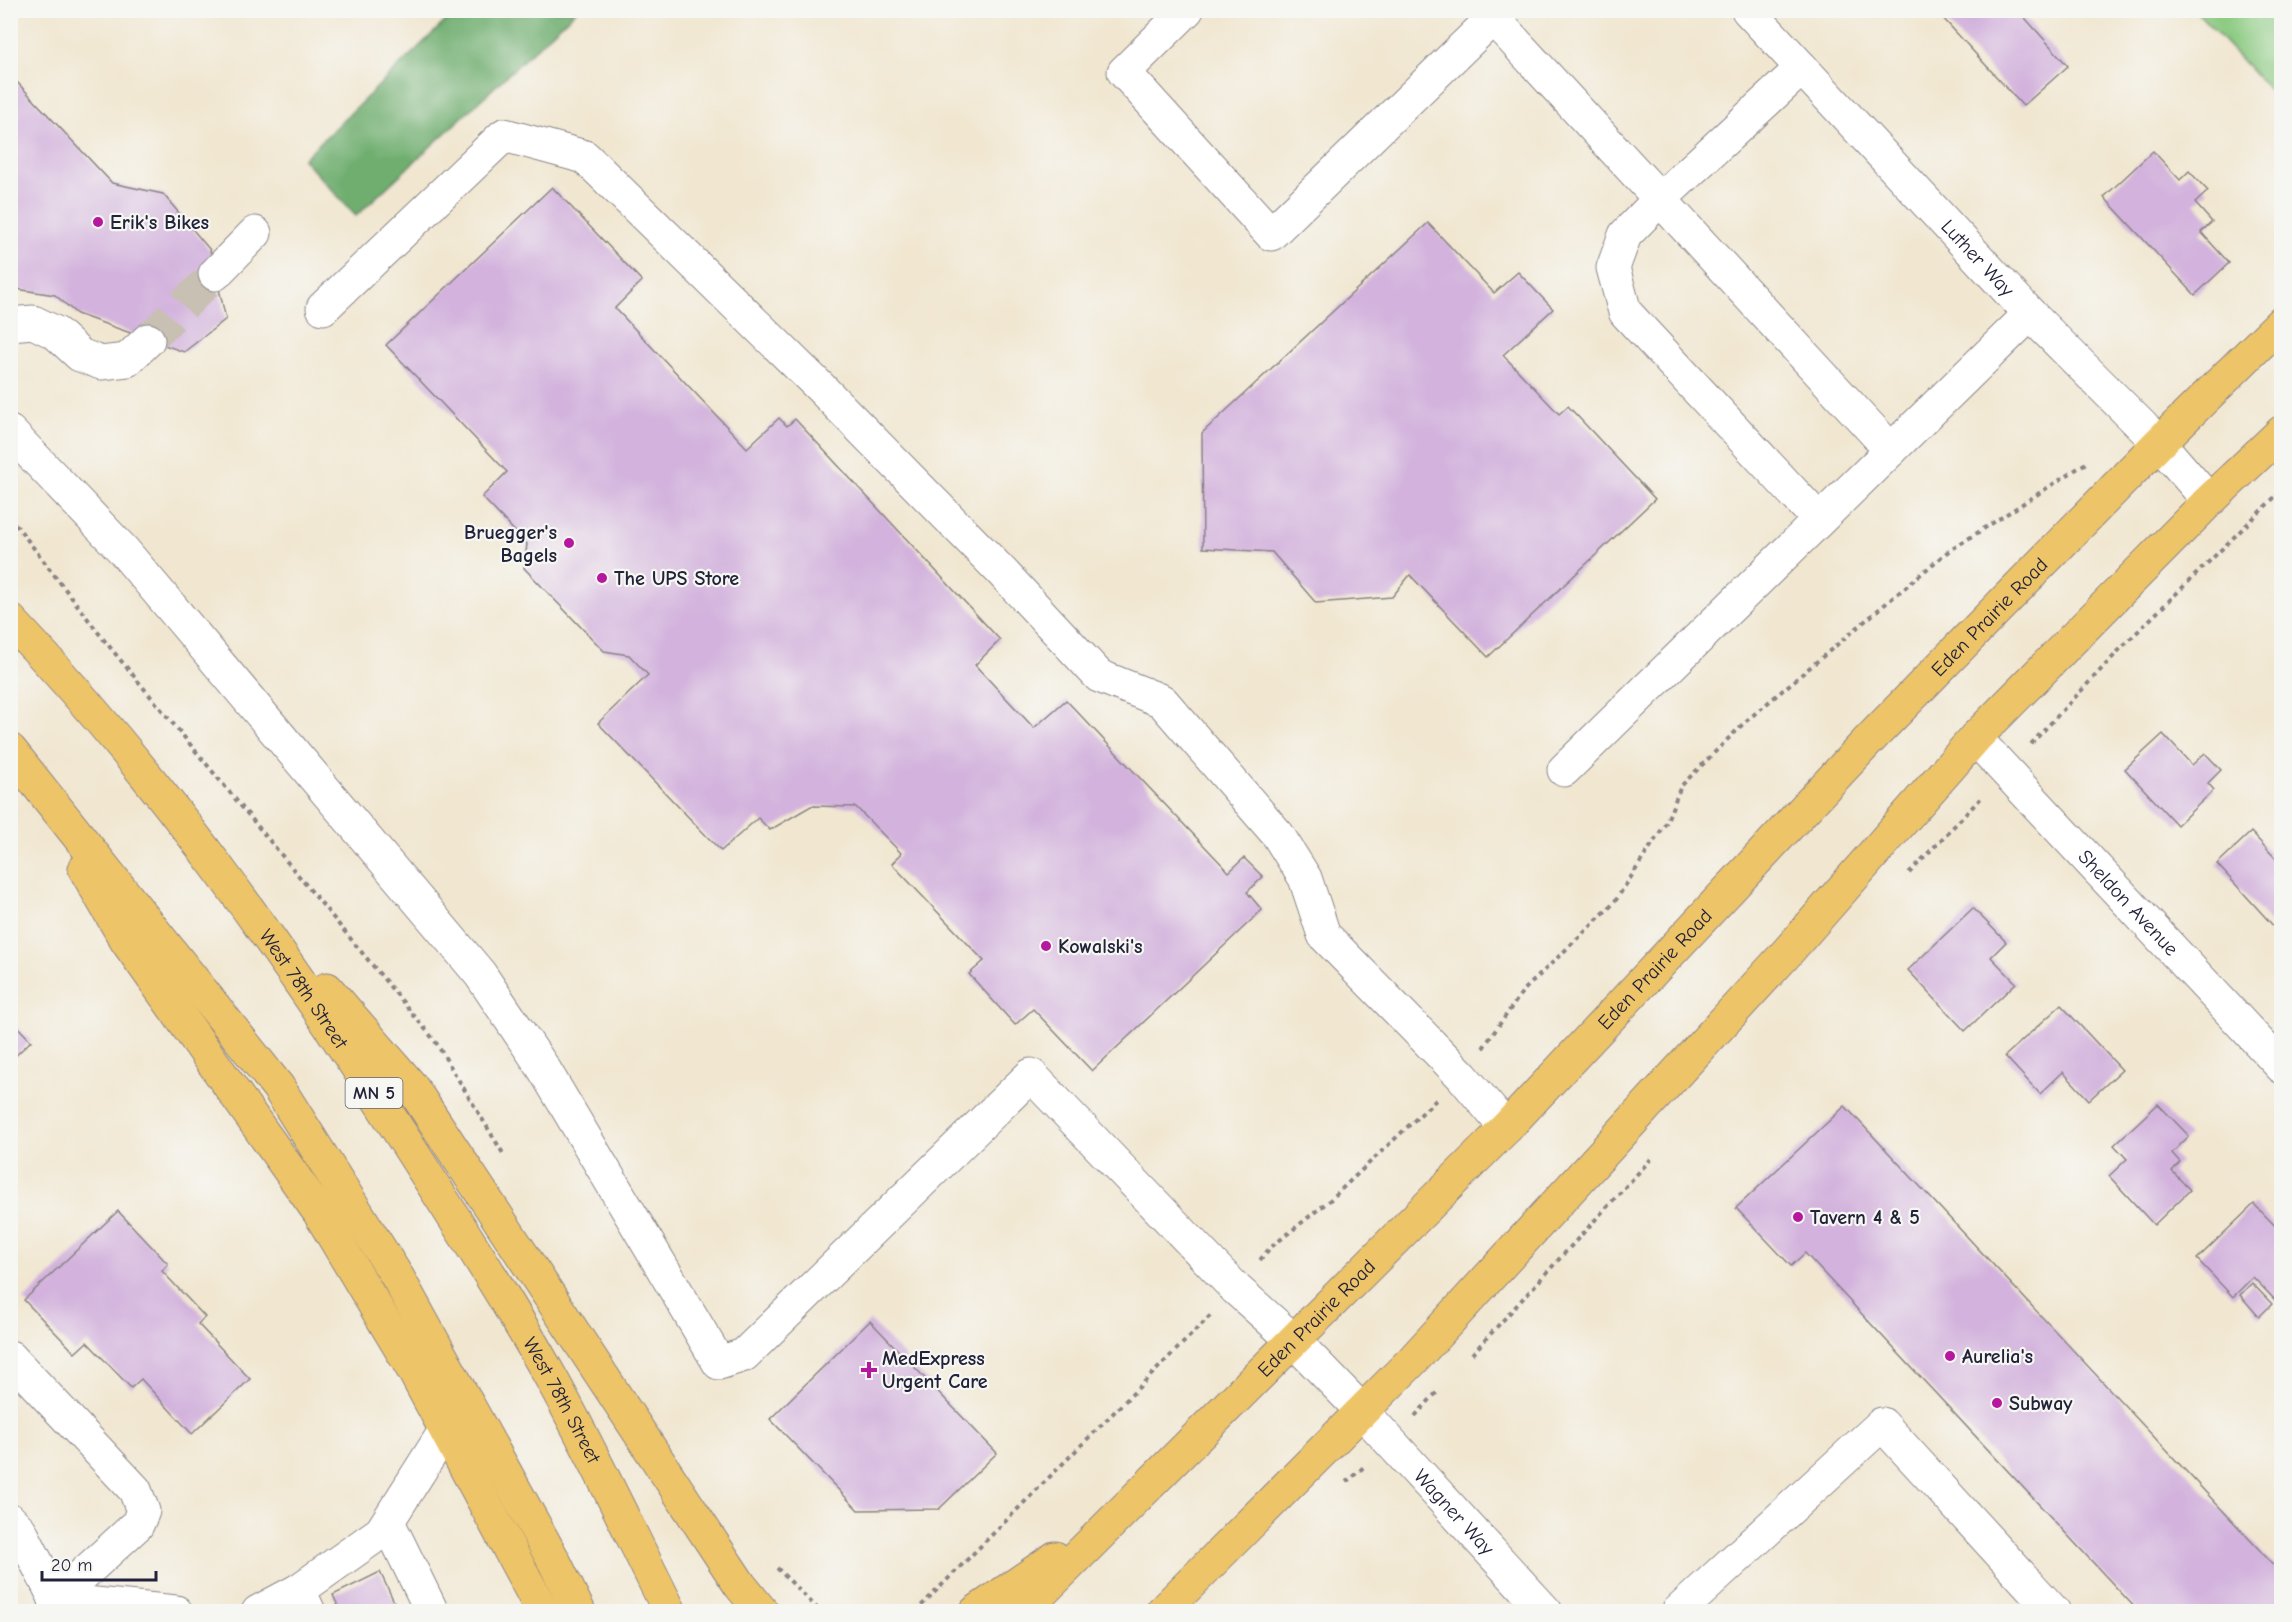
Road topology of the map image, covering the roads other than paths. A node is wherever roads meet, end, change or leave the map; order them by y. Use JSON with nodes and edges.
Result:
{"nodes":[{"id":1,"x":1187,"y":10,"type":"edge"},
{"id":2,"x":1748,"y":10,"type":"edge"},
{"id":3,"x":1489,"y":14,"type":"edge"},
{"id":4,"x":1802,"y":68,"type":"junction"},
{"id":5,"x":1659,"y":200,"type":"junction"},
{"id":6,"x":255,"y":233,"type":"dead end"},
{"id":7,"x":216,"y":274,"type":"tunnel mouth"},
{"id":8,"x":323,"y":308,"type":"dead end"},
{"id":9,"x":2030,"y":314,"type":"junction"},
{"id":10,"x":2282,"y":322,"type":"edge"},
{"id":11,"x":10,"y":324,"type":"edge"},
{"id":12,"x":148,"y":340,"type":"tunnel mouth"},
{"id":13,"x":10,"y":432,"type":"edge"},
{"id":14,"x":2282,"y":432,"type":"edge"},
{"id":15,"x":2158,"y":443,"type":"junction"},
{"id":16,"x":1891,"y":450,"type":"junction"},
{"id":17,"x":2209,"y":501,"type":"junction"},
{"id":18,"x":1819,"y":520,"type":"junction"},
{"id":19,"x":10,"y":620,"type":"edge"},
{"id":20,"x":1975,"y":738,"type":"junction"},
{"id":21,"x":17,"y":757,"type":"edge"},
{"id":22,"x":1564,"y":770,"type":"dead end"},
{"id":23,"x":191,"y":833,"type":"junction"},
{"id":24,"x":2282,"y":1067,"type":"edge"},
{"id":25,"x":1506,"y":1128,"type":"junction"},
{"id":26,"x":1293,"y":1340,"type":"junction"},
{"id":27,"x":10,"y":1357,"type":"edge"},
{"id":28,"x":1362,"y":1411,"type":"junction"},
{"id":29,"x":472,"y":1412,"type":"junction"},
{"id":30,"x":446,"y":1431,"type":"junction"},
{"id":31,"x":1121,"y":1513,"type":"junction"},
{"id":32,"x":10,"y":1520,"type":"edge"},
{"id":33,"x":388,"y":1522,"type":"junction"},
{"id":34,"x":304,"y":1601,"type":"edge"},
{"id":35,"x":56,"y":1608,"type":"edge"},
{"id":36,"x":176,"y":1611,"type":"edge"},
{"id":37,"x":258,"y":1611,"type":"edge"},
{"id":38,"x":432,"y":1611,"type":"edge"},
{"id":39,"x":543,"y":1611,"type":"edge"},
{"id":40,"x":579,"y":1611,"type":"edge"},
{"id":41,"x":670,"y":1611,"type":"edge"},
{"id":42,"x":762,"y":1611,"type":"edge"},
{"id":43,"x":976,"y":1611,"type":"edge"},
{"id":44,"x":1022,"y":1611,"type":"edge"},
{"id":45,"x":1162,"y":1611,"type":"edge"},
{"id":46,"x":1546,"y":1611,"type":"edge"},
{"id":47,"x":1678,"y":1611,"type":"edge"},
{"id":48,"x":2054,"y":1611,"type":"edge"}],
"edges":[{"from":1,"to":3,"type":"street"},
{"from":2,"to":4,"type":"street","name":"Luther Way"},
{"from":3,"to":5,"type":"street"},
{"from":4,"to":5,"type":"street"},
{"from":4,"to":9,"type":"street","name":"Luther Way"},
{"from":5,"to":16,"type":"street"},
{"from":5,"to":18,"type":"street"},
{"from":6,"to":7,"type":"street"},
{"from":8,"to":25,"type":"street"},
{"from":9,"to":15,"type":"street","name":"Luther Way"},
{"from":9,"to":16,"type":"street"},
{"from":10,"to":15,"type":"main road","name":"Eden Prairie Road"},
{"from":11,"to":12,"type":"street"},
{"from":13,"to":26,"type":"street","name":"Wagner Way"},
{"from":14,"to":17,"type":"main road"},
{"from":15,"to":17,"type":"street","name":"Luther Way"},
{"from":15,"to":25,"type":"main road","name":"Eden Prairie Road"},
{"from":16,"to":18,"type":"street"},
{"from":17,"to":20,"type":"main road"},
{"from":18,"to":22,"type":"street"},
{"from":19,"to":23,"type":"main road","name":"West 78th Street","number":"MN 5"},
{"from":20,"to":24,"type":"street","name":"Sheldon Avenue"},
{"from":20,"to":28,"type":"main road"},
{"from":21,"to":29,"type":"main road"},
{"from":21,"to":30,"type":"main road"},
{"from":23,"to":41,"type":"main road","name":"West 78th Street","number":"MN 5"},
{"from":23,"to":42,"type":"main road"},
{"from":25,"to":26,"type":"main road","name":"Eden Prairie Road"},
{"from":26,"to":28,"type":"street","name":"Wagner Way"},
{"from":26,"to":31,"type":"main road","name":"Eden Prairie Road"},
{"from":27,"to":35,"type":"street"},
{"from":28,"to":45,"type":"main road"},
{"from":28,"to":46,"type":"street","name":"Wagner Way"},
{"from":29,"to":30,"type":"street"},
{"from":29,"to":40,"type":"main road"},
{"from":30,"to":33,"type":"street"},
{"from":30,"to":39,"type":"main road"},
{"from":31,"to":43,"type":"main road"},
{"from":31,"to":44,"type":"main road","name":"Eden Prairie Road"},
{"from":32,"to":35,"type":"street"},
{"from":33,"to":34,"type":"street"},
{"from":33,"to":38,"type":"street"},
{"from":34,"to":37,"type":"street"},
{"from":35,"to":36,"type":"street"},
{"from":47,"to":48,"type":"street"}]}
